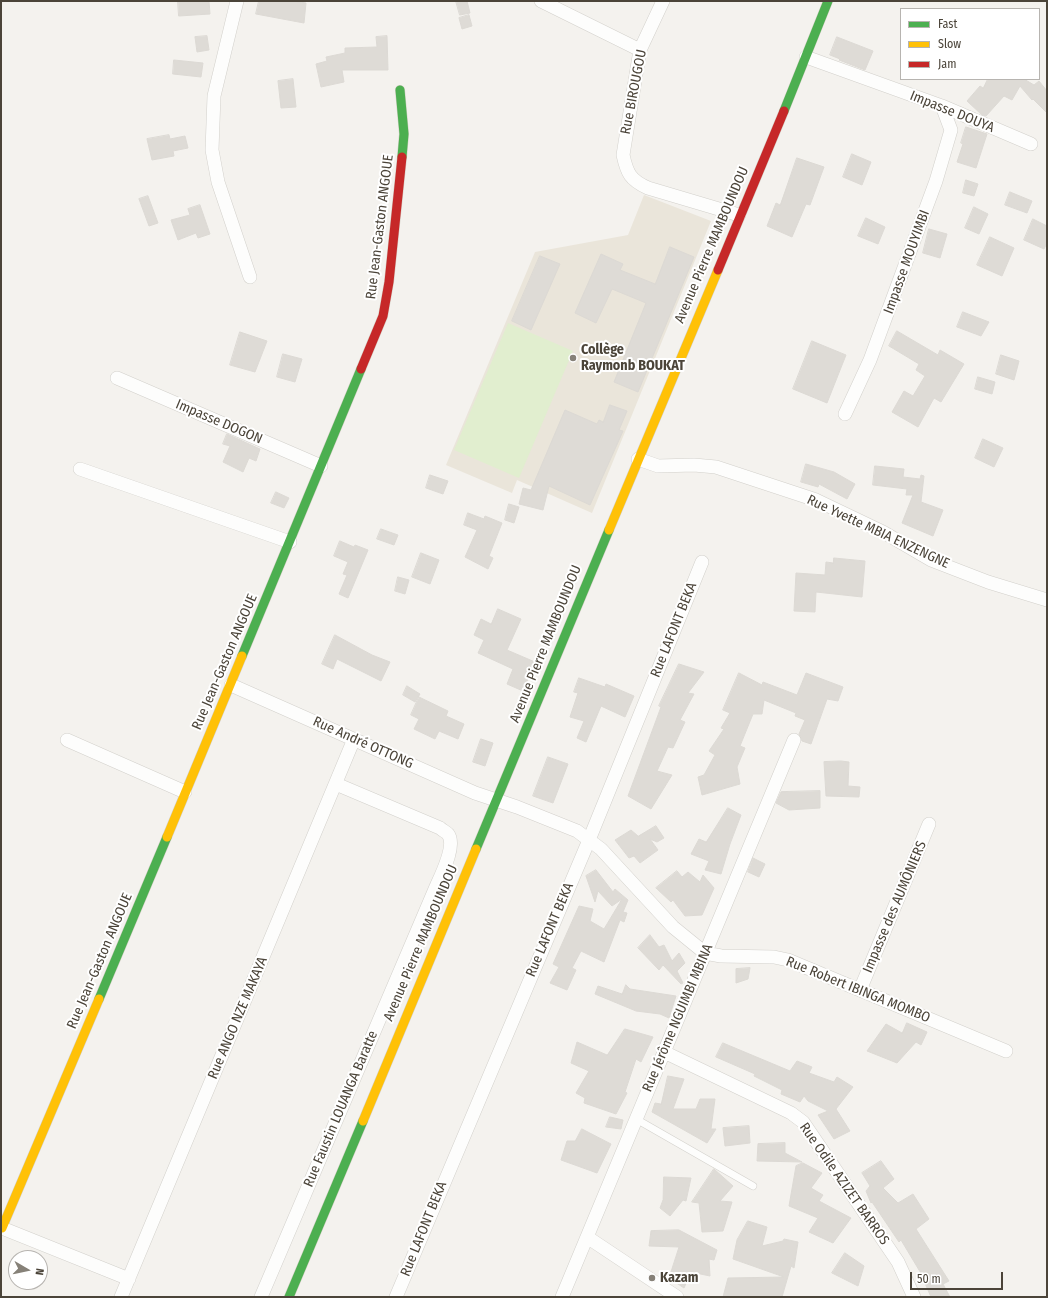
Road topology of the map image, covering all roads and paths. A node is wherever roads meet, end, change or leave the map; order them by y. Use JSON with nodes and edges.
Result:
{"nodes":[{"id":1,"x":237,"y":1,"type":"edge"},
{"id":2,"x":541,"y":1,"type":"edge"},
{"id":3,"x":663,"y":1,"type":"edge"},
{"id":4,"x":828,"y":1,"type":"edge"},
{"id":5,"x":640,"y":50,"type":"junction"},
{"id":6,"x":806,"y":57,"type":"junction"},
{"id":7,"x":400,"y":90,"type":"dead end"},
{"id":8,"x":942,"y":106,"type":"junction"},
{"id":9,"x":1031,"y":144,"type":"dead end"},
{"id":10,"x":739,"y":214,"type":"junction"},
{"id":11,"x":250,"y":277,"type":"dead end"},
{"id":12,"x":117,"y":378,"type":"dead end"},
{"id":13,"x":845,"y":414,"type":"dead end"},
{"id":14,"x":638,"y":458,"type":"junction"},
{"id":15,"x":321,"y":466,"type":"junction"},
{"id":16,"x":80,"y":470,"type":"dead end"},
{"id":17,"x":290,"y":542,"type":"junction"},
{"id":18,"x":702,"y":562,"type":"dead end"},
{"id":19,"x":1047,"y":600,"type":"edge"},
{"id":20,"x":231,"y":685,"type":"junction"},
{"id":21,"x":354,"y":739,"type":"junction"},
{"id":22,"x":67,"y":740,"type":"dead end"},
{"id":23,"x":794,"y":740,"type":"dead end"},
{"id":24,"x":336,"y":784,"type":"junction"},
{"id":25,"x":185,"y":792,"type":"junction"},
{"id":26,"x":496,"y":800,"type":"junction"},
{"id":27,"x":929,"y":824,"type":"dead end"},
{"id":28,"x":589,"y":840,"type":"junction"},
{"id":29,"x":705,"y":953,"type":"junction"},
{"id":30,"x":860,"y":990,"type":"junction"},
{"id":31,"x":1006,"y":1051,"type":"dead end"},
{"id":32,"x":664,"y":1052,"type":"junction"},
{"id":33,"x":636,"y":1119,"type":"junction"},
{"id":34,"x":753,"y":1186,"type":"dead end"},
{"id":35,"x":2,"y":1227,"type":"edge"},
{"id":36,"x":587,"y":1238,"type":"junction"},
{"id":37,"x":129,"y":1279,"type":"junction"},
{"id":38,"x":121,"y":1297,"type":"edge"},
{"id":39,"x":261,"y":1297,"type":"edge"},
{"id":40,"x":289,"y":1297,"type":"edge"},
{"id":41,"x":396,"y":1297,"type":"edge"},
{"id":42,"x":562,"y":1297,"type":"edge"},
{"id":43,"x":677,"y":1297,"type":"edge"},
{"id":44,"x":914,"y":1297,"type":"edge"}],
"edges":[{"from":1,"to":11,"type":"street"},
{"from":2,"to":5,"type":"street"},
{"from":3,"to":5,"type":"street","name":"Rue BIROUGOU"},
{"from":4,"to":6,"type":"street","name":"Avenue Pierre MAMBOUNDOU"},
{"from":5,"to":10,"type":"street","name":"Rue BIROUGOU"},
{"from":6,"to":8,"type":"street","name":"Impasse DOUYA"},
{"from":6,"to":10,"type":"street","name":"Avenue Pierre MAMBOUNDOU"},
{"from":7,"to":15,"type":"street","name":"Rue Jean-Gaston ANGOUE"},
{"from":8,"to":9,"type":"street","name":"Impasse DOUYA"},
{"from":8,"to":13,"type":"street","name":"Impasse MOUYIMBI"},
{"from":10,"to":14,"type":"street","name":"Avenue Pierre MAMBOUNDOU"},
{"from":12,"to":15,"type":"street","name":"Impasse DOGON"},
{"from":14,"to":19,"type":"street","name":"Rue Yvette MBIA ENZENGNE"},
{"from":14,"to":26,"type":"street","name":"Avenue Pierre MAMBOUNDOU"},
{"from":15,"to":17,"type":"street","name":"Rue Jean-Gaston ANGOUE"},
{"from":16,"to":17,"type":"street"},
{"from":17,"to":20,"type":"street","name":"Rue Jean-Gaston ANGOUE"},
{"from":18,"to":28,"type":"street","name":"Rue LAFONT BEKA"},
{"from":20,"to":21,"type":"street","name":"Rue André OTTONG"},
{"from":20,"to":25,"type":"street","name":"Rue Jean-Gaston ANGOUE"},
{"from":21,"to":24,"type":"street","name":"Rue ANGO NZE MAKAYA"},
{"from":21,"to":26,"type":"street","name":"Rue André OTTONG"},
{"from":22,"to":25,"type":"street"},
{"from":23,"to":29,"type":"street","name":"Rue Jérôme NGUIMBI MBINA"},
{"from":24,"to":37,"type":"street","name":"Rue ANGO NZE MAKAYA"},
{"from":24,"to":39,"type":"street","name":"Rue Faustin LOUANGA Baratte"},
{"from":25,"to":35,"type":"street","name":"Rue Jean-Gaston ANGOUE"},
{"from":26,"to":28,"type":"street"},
{"from":26,"to":40,"type":"street","name":"Avenue Pierre MAMBOUNDOU"},
{"from":27,"to":30,"type":"street","name":"Impasse des AUMÔNIERS"},
{"from":28,"to":29,"type":"street"},
{"from":28,"to":41,"type":"street","name":"Rue LAFONT BEKA"},
{"from":29,"to":30,"type":"street","name":"Rue Robert IBINGA MOMBO"},
{"from":29,"to":32,"type":"street","name":"Rue Jérôme NGUIMBI MBINA"},
{"from":30,"to":31,"type":"street","name":"Rue Robert IBINGA MOMBO"},
{"from":32,"to":33,"type":"street","name":"Rue Jérôme NGUIMBI MBINA"},
{"from":32,"to":44,"type":"street","name":"Rue Odile AZIZET BARROS"},
{"from":33,"to":34,"type":"lane"},
{"from":33,"to":36,"type":"street","name":"Rue Jérôme NGUIMBI MBINA"},
{"from":35,"to":37,"type":"street"},
{"from":36,"to":42,"type":"street","name":"Rue Jérôme NGUIMBI MBINA"},
{"from":36,"to":43,"type":"street"},
{"from":37,"to":38,"type":"street","name":"Rue ANGO NZE MAKAYA"}]}
